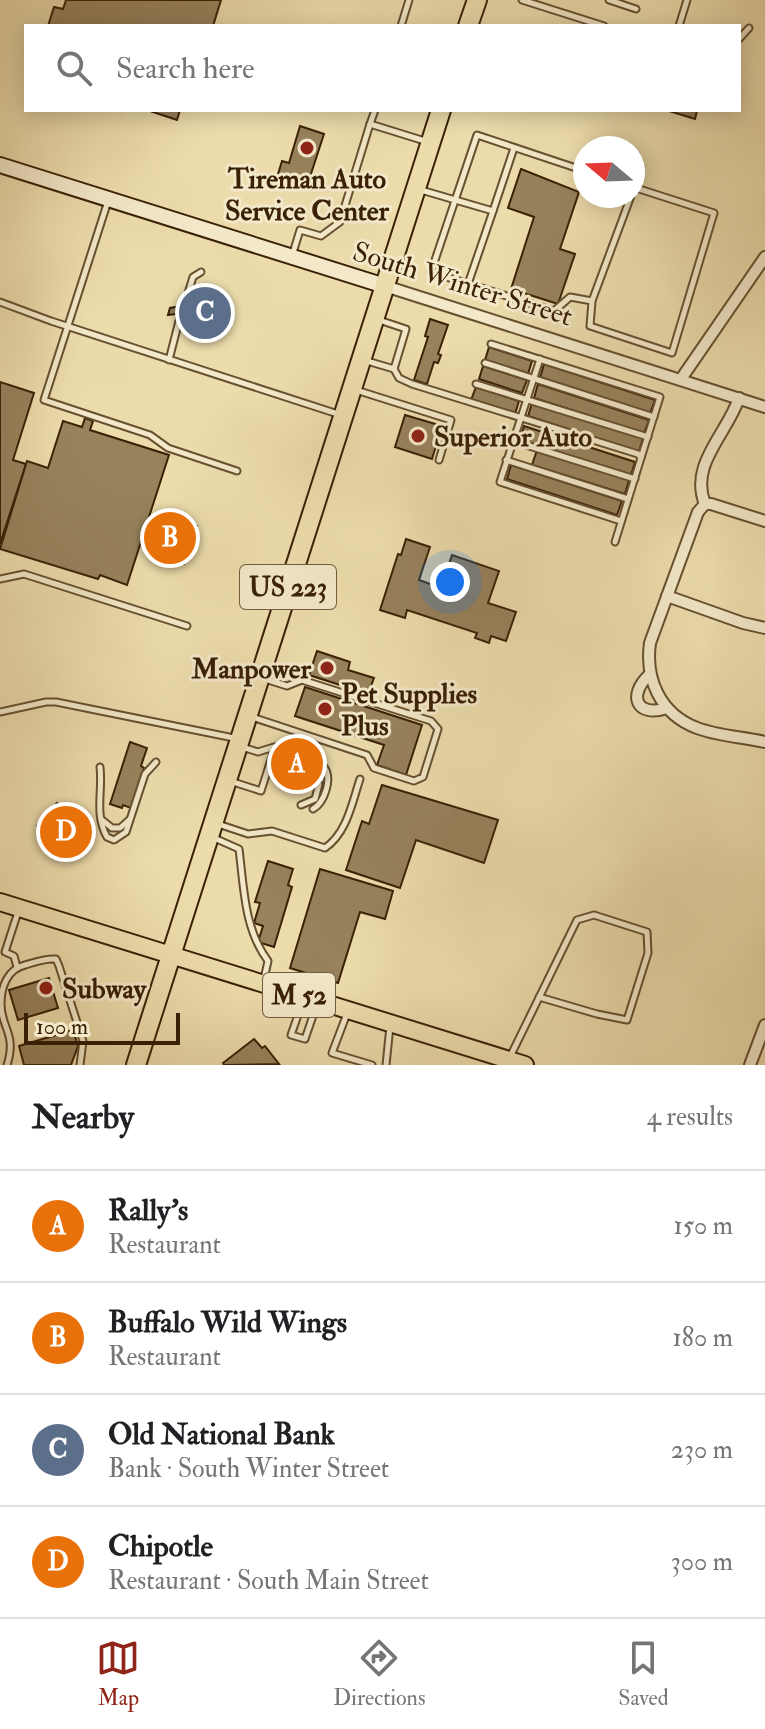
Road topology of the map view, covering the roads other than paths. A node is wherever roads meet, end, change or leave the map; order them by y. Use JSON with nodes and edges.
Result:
{"nodes":[{"id":1,"x":409,"y":0,"type":"edge"},
{"id":2,"x":477,"y":0,"type":"edge"},
{"id":3,"x":522,"y":0,"type":"edge"},
{"id":4,"x":609,"y":0,"type":"edge"},
{"id":5,"x":687,"y":0,"type":"edge"},
{"id":6,"x":636,"y":9,"type":"dead end"},
{"id":7,"x":402,"y":24,"type":"edge"},
{"id":8,"x":469,"y":24,"type":"edge"},
{"id":9,"x":598,"y":24,"type":"edge"},
{"id":10,"x":680,"y":24,"type":"edge"},
{"id":11,"x":749,"y":28,"type":"dead end"},
{"id":12,"x":741,"y":37,"type":"edge"},
{"id":13,"x":374,"y":112,"type":"edge"},
{"id":14,"x":440,"y":112,"type":"edge"},
{"id":15,"x":370,"y":124,"type":"junction"},
{"id":16,"x":431,"y":143,"type":"junction"},
{"id":17,"x":514,"y":148,"type":"junction"},
{"id":18,"x":0,"y":165,"type":"edge"},
{"id":19,"x":573,"y":167,"type":"edge"},
{"id":20,"x":416,"y":188,"type":"junction"},
{"id":21,"x":645,"y":192,"type":"edge"},
{"id":22,"x":108,"y":200,"type":"junction"},
{"id":23,"x":455,"y":200,"type":"junction"},
{"id":24,"x":627,"y":208,"type":"edge"},
{"id":25,"x":493,"y":211,"type":"junction"},
{"id":26,"x":292,"y":257,"type":"junction"},
{"id":27,"x":765,"y":257,"type":"edge"},
{"id":28,"x":201,"y":272,"type":"dead end"},
{"id":29,"x":468,"y":284,"type":"junction"},
{"id":30,"x":385,"y":286,"type":"junction"},
{"id":31,"x":592,"y":301,"type":"junction"},
{"id":32,"x":0,"y":302,"type":"edge"},
{"id":33,"x":184,"y":306,"type":"dead end"},
{"id":34,"x":181,"y":313,"type":"dead end"},
{"id":35,"x":374,"y":318,"type":"junction"},
{"id":36,"x":67,"y":327,"type":"junction"},
{"id":37,"x":491,"y":344,"type":"dead end"},
{"id":38,"x":361,"y":359,"type":"junction"},
{"id":39,"x":540,"y":359,"type":"junction"},
{"id":40,"x":169,"y":360,"type":"junction"},
{"id":41,"x":485,"y":363,"type":"dead end"},
{"id":42,"x":394,"y":369,"type":"junction"},
{"id":43,"x":533,"y":379,"type":"junction"},
{"id":44,"x":681,"y":379,"type":"junction"},
{"id":45,"x":476,"y":384,"type":"dead end"},
{"id":46,"x":351,"y":389,"type":"junction"},
{"id":47,"x":527,"y":398,"type":"junction"},
{"id":48,"x":739,"y":398,"type":"junction"},
{"id":49,"x":765,"y":407,"type":"edge"},
{"id":50,"x":342,"y":415,"type":"junction"},
{"id":51,"x":654,"y":417,"type":"junction"},
{"id":52,"x":520,"y":419,"type":"junction"},
{"id":53,"x":648,"y":437,"type":"junction"},
{"id":54,"x":513,"y":441,"type":"junction"},
{"id":55,"x":641,"y":458,"type":"junction"},
{"id":56,"x":439,"y":460,"type":"dead end"},
{"id":57,"x":506,"y":460,"type":"junction"},
{"id":58,"x":237,"y":471,"type":"dead end"},
{"id":59,"x":635,"y":479,"type":"junction"},
{"id":60,"x":628,"y":499,"type":"junction"},
{"id":61,"x":705,"y":504,"type":"junction"},
{"id":62,"x":621,"y":521,"type":"junction"},
{"id":63,"x":765,"y":521,"type":"edge"},
{"id":64,"x":615,"y":542,"type":"dead end"},
{"id":65,"x":0,"y":579,"type":"edge"},
{"id":66,"x":667,"y":596,"type":"junction"},
{"id":67,"x":187,"y":626,"type":"dead end"},
{"id":68,"x":765,"y":628,"type":"edge"},
{"id":69,"x":649,"y":675,"type":"junction"},
{"id":70,"x":259,"y":677,"type":"junction"},
{"id":71,"x":667,"y":708,"type":"junction"},
{"id":72,"x":0,"y":712,"type":"edge"},
{"id":73,"x":247,"y":716,"type":"junction"},
{"id":74,"x":238,"y":742,"type":"junction"},
{"id":75,"x":765,"y":742,"type":"edge"},
{"id":76,"x":294,"y":751,"type":"dead end"},
{"id":77,"x":156,"y":762,"type":"dead end"},
{"id":78,"x":270,"y":763,"type":"junction"},
{"id":79,"x":100,"y":767,"type":"dead end"},
{"id":80,"x":360,"y":779,"type":"dead end"},
{"id":81,"x":226,"y":780,"type":"junction"},
{"id":82,"x":301,"y":805,"type":"dead end"},
{"id":83,"x":313,"y":809,"type":"dead end"},
{"id":84,"x":132,"y":816,"type":"junction"},
{"id":85,"x":101,"y":819,"type":"junction"},
{"id":86,"x":211,"y":829,"type":"junction"},
{"id":87,"x":0,"y":902,"type":"edge"},
{"id":88,"x":19,"y":908,"type":"junction"},
{"id":89,"x":2,"y":951,"type":"edge"},
{"id":90,"x":171,"y":956,"type":"junction"},
{"id":91,"x":17,"y":967,"type":"junction"},
{"id":92,"x":262,"y":984,"type":"junction"},
{"id":93,"x":539,"y":997,"type":"junction"},
{"id":94,"x":311,"y":999,"type":"junction"},
{"id":95,"x":348,"y":1010,"type":"junction"},
{"id":96,"x":390,"y":1023,"type":"junction"},
{"id":97,"x":765,"y":1025,"type":"edge"},
{"id":98,"x":482,"y":1059,"type":"edge"},
{"id":99,"x":517,"y":1062,"type":"edge"},
{"id":100,"x":7,"y":1065,"type":"edge"},
{"id":101,"x":80,"y":1065,"type":"edge"},
{"id":102,"x":136,"y":1065,"type":"edge"},
{"id":103,"x":372,"y":1065,"type":"edge"},
{"id":104,"x":386,"y":1065,"type":"edge"},
{"id":105,"x":750,"y":1065,"type":"edge"}],
"edges":[{"from":1,"to":7,"type":"lane"},
{"from":2,"to":8,"type":"highway"},
{"from":3,"to":9,"type":"lane"},
{"from":4,"to":6,"type":"lane"},
{"from":5,"to":10,"type":"lane"},
{"from":11,"to":12,"type":"lane"},
{"from":13,"to":15,"type":"lane"},
{"from":14,"to":16,"type":"highway","number":"US 223"},
{"from":15,"to":16,"type":"lane"},
{"from":15,"to":26,"type":"lane"},
{"from":16,"to":20,"type":"highway","number":"US 223"},
{"from":17,"to":19,"type":"lane"},
{"from":17,"to":23,"type":"lane"},
{"from":17,"to":25,"type":"lane"},
{"from":18,"to":22,"type":"street","name":"South Winter Street"},
{"from":20,"to":23,"type":"lane"},
{"from":20,"to":30,"type":"highway","number":"US 223"},
{"from":21,"to":31,"type":"lane"},
{"from":22,"to":26,"type":"street","name":"South Winter Street"},
{"from":22,"to":36,"type":"lane"},
{"from":23,"to":25,"type":"lane"},
{"from":23,"to":29,"type":"lane"},
{"from":24,"to":31,"type":"lane"},
{"from":25,"to":29,"type":"lane"},
{"from":26,"to":30,"type":"street","name":"South Winter Street"},
{"from":27,"to":44,"type":"street"},
{"from":28,"to":33,"type":"lane"},
{"from":29,"to":31,"type":"lane"},
{"from":30,"to":35,"type":"highway","number":"US 223"},
{"from":30,"to":44,"type":"street","name":"South Winter Street"},
{"from":32,"to":36,"type":"lane"},
{"from":34,"to":40,"type":"lane"},
{"from":35,"to":38,"type":"highway","number":"US 223"},
{"from":35,"to":42,"type":"lane"},
{"from":36,"to":40,"type":"lane"},
{"from":36,"to":58,"type":"lane"},
{"from":37,"to":39,"type":"lane"},
{"from":38,"to":42,"type":"lane"},
{"from":38,"to":46,"type":"highway","number":"US 223"},
{"from":39,"to":43,"type":"lane"},
{"from":39,"to":51,"type":"lane"},
{"from":40,"to":50,"type":"lane"},
{"from":41,"to":43,"type":"lane"},
{"from":42,"to":52,"type":"lane"},
{"from":43,"to":47,"type":"lane"},
{"from":43,"to":51,"type":"lane"},
{"from":44,"to":48,"type":"street","name":"South Winter Street"},
{"from":45,"to":47,"type":"lane"},
{"from":46,"to":50,"type":"highway","number":"US 223"},
{"from":46,"to":56,"type":"lane"},
{"from":47,"to":52,"type":"lane"},
{"from":47,"to":53,"type":"lane"},
{"from":48,"to":49,"type":"street","name":"South Winter Street"},
{"from":48,"to":61,"type":"street"},
{"from":50,"to":70,"type":"highway","number":"US 223"},
{"from":51,"to":53,"type":"lane"},
{"from":52,"to":54,"type":"lane"},
{"from":52,"to":55,"type":"lane"},
{"from":53,"to":55,"type":"lane"},
{"from":54,"to":57,"type":"lane"},
{"from":54,"to":59,"type":"lane"},
{"from":55,"to":59,"type":"lane"},
{"from":57,"to":60,"type":"lane"},
{"from":57,"to":62,"type":"lane"},
{"from":59,"to":60,"type":"lane"},
{"from":60,"to":62,"type":"lane"},
{"from":61,"to":63,"type":"street"},
{"from":61,"to":66,"type":"street"},
{"from":62,"to":64,"type":"lane"},
{"from":65,"to":67,"type":"lane"},
{"from":66,"to":68,"type":"street"},
{"from":66,"to":69,"type":"street"},
{"from":69,"to":71,"type":"street"},
{"from":69,"to":71,"type":"street"},
{"from":70,"to":73,"type":"highway","number":"US 223"},
{"from":70,"to":73,"type":"lane"},
{"from":71,"to":75,"type":"street"},
{"from":72,"to":74,"type":"lane"},
{"from":73,"to":74,"type":"highway","number":"US 223"},
{"from":74,"to":78,"type":"lane"},
{"from":74,"to":81,"type":"highway","number":"US 223"},
{"from":76,"to":83,"type":"lane"},
{"from":77,"to":84,"type":"lane"},
{"from":78,"to":81,"type":"lane"},
{"from":78,"to":82,"type":"lane"},
{"from":79,"to":85,"type":"lane"},
{"from":80,"to":86,"type":"lane"},
{"from":81,"to":86,"type":"highway","number":"US 223"},
{"from":84,"to":85,"type":"lane"},
{"from":84,"to":85,"type":"lane"},
{"from":86,"to":90,"type":"highway","number":"US 223"},
{"from":86,"to":92,"type":"lane"},
{"from":87,"to":88,"type":"main road"},
{"from":88,"to":89,"type":"lane"},
{"from":88,"to":90,"type":"main road"},
{"from":89,"to":91,"type":"lane"},
{"from":90,"to":92,"type":"main road","number":"M 52"},
{"from":90,"to":102,"type":"highway","number":"US 223"},
{"from":91,"to":100,"type":"lane"},
{"from":91,"to":101,"type":"lane"},
{"from":92,"to":94,"type":"main road","number":"M 52"},
{"from":93,"to":93,"type":"lane"},
{"from":93,"to":99,"type":"lane"},
{"from":94,"to":94,"type":"lane"},
{"from":94,"to":95,"type":"main road","number":"M 52"},
{"from":95,"to":96,"type":"main road","number":"M 52"},
{"from":95,"to":103,"type":"lane"},
{"from":96,"to":98,"type":"main road","number":"M 52"},
{"from":96,"to":104,"type":"lane"},
{"from":97,"to":105,"type":"street"},
{"from":98,"to":99,"type":"main road","number":"M 52"}]}
